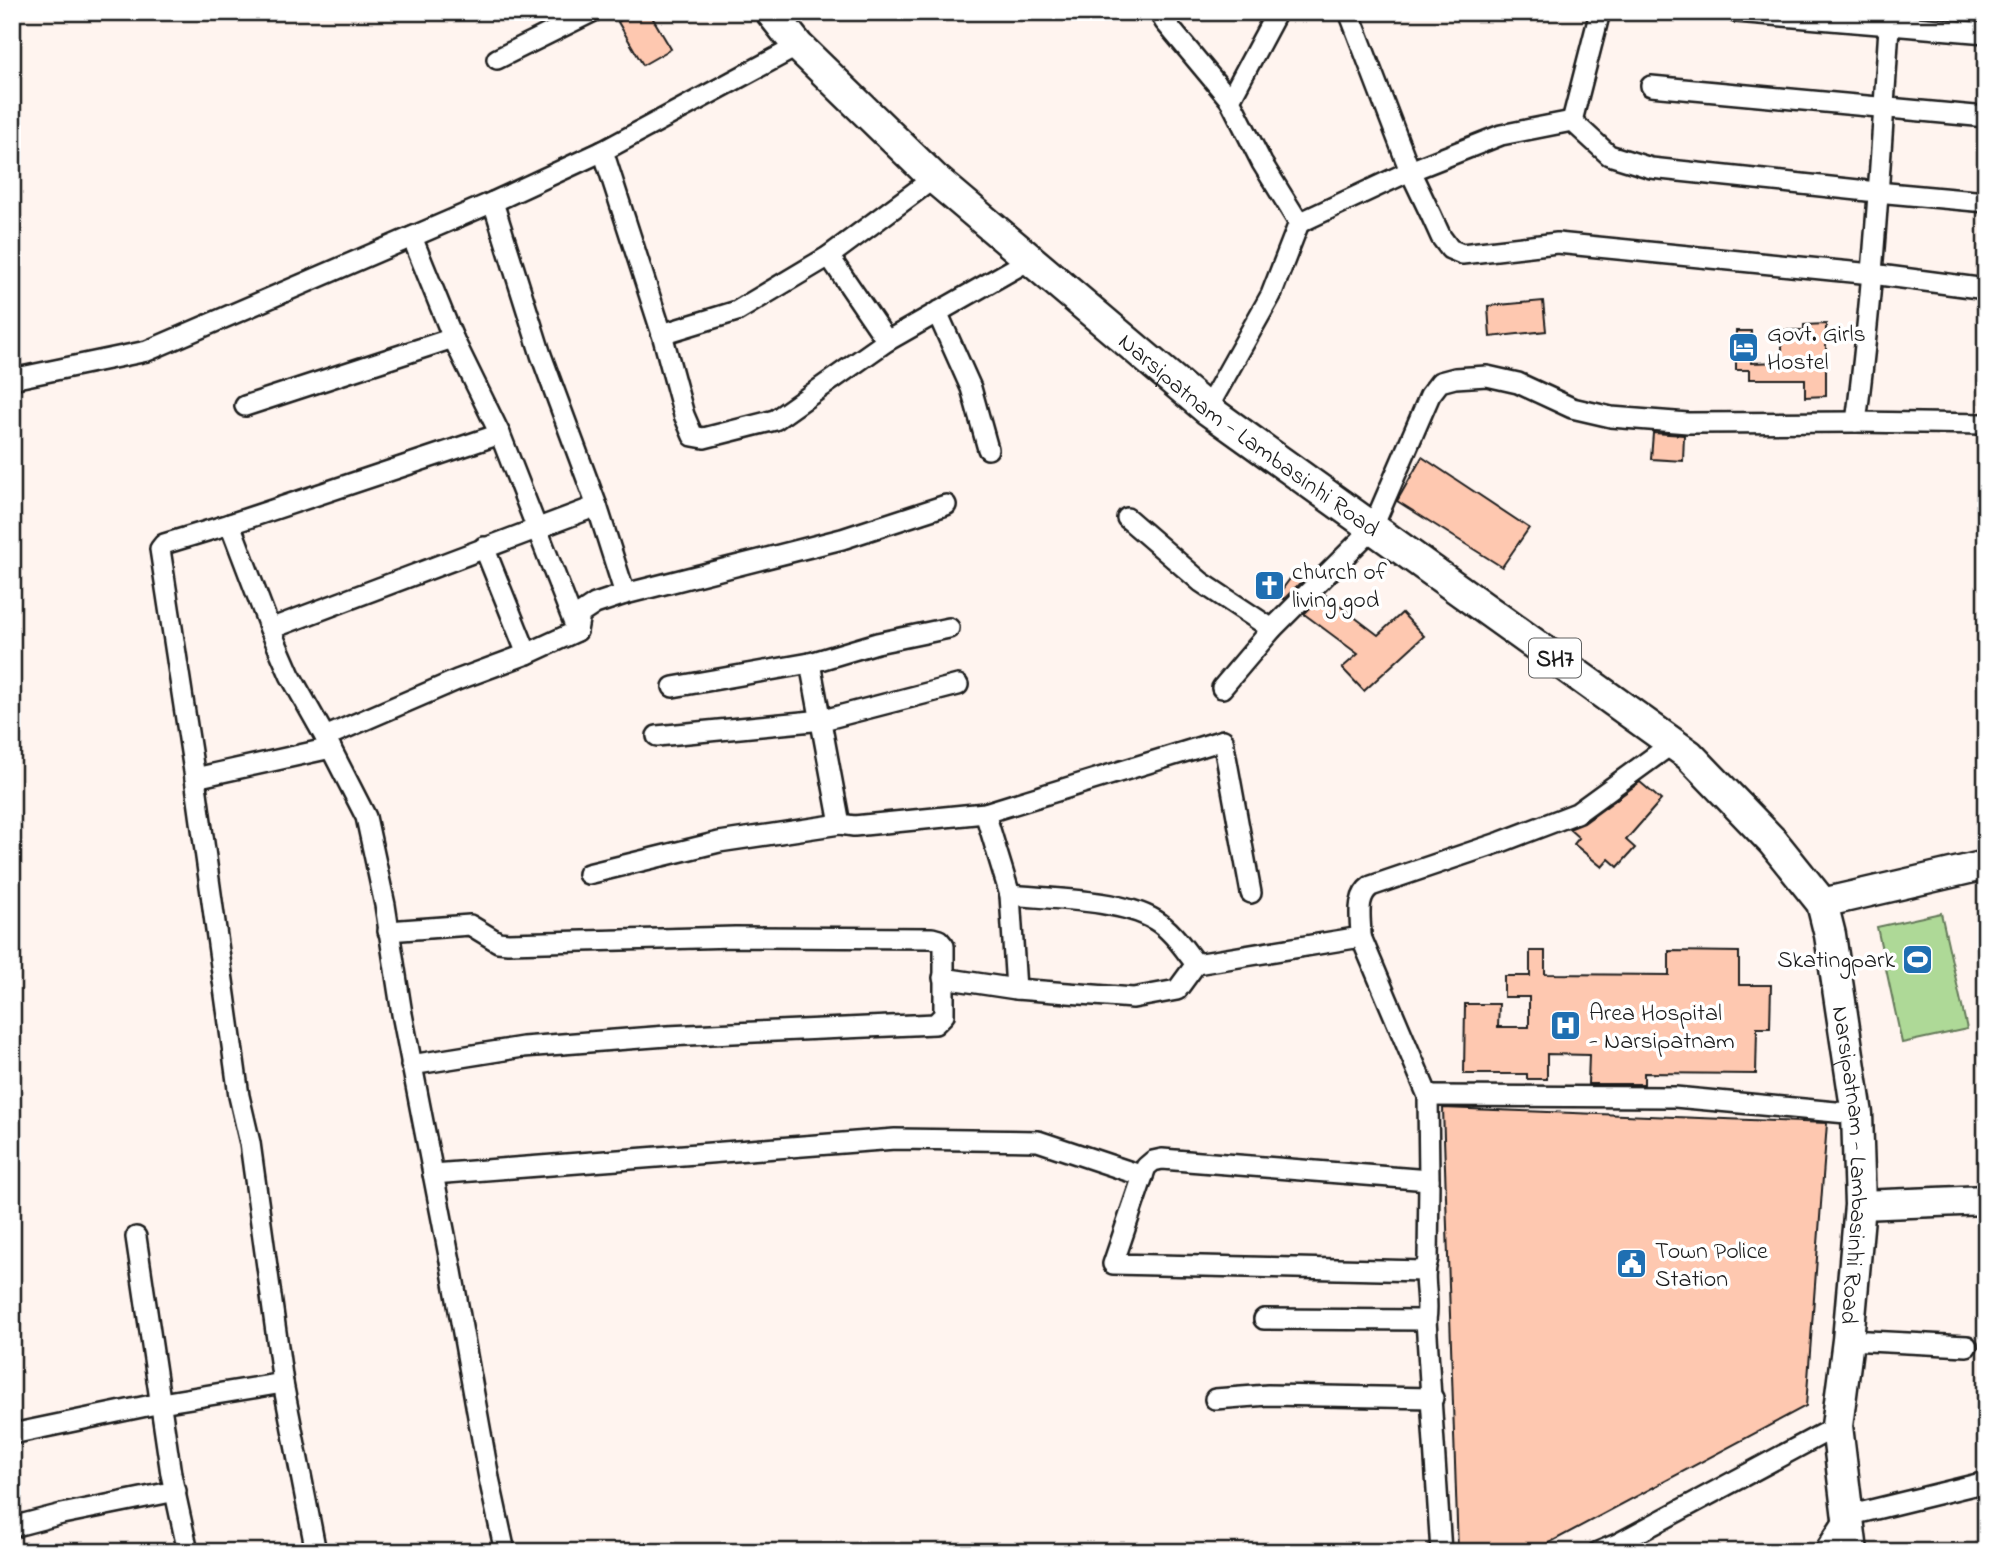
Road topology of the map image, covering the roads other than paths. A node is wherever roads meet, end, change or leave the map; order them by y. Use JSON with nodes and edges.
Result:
{"nodes":[{"id":1,"x":592,"y":12,"type":"edge"},
{"id":2,"x":771,"y":12,"type":"edge"},
{"id":3,"x":1159,"y":12,"type":"edge"},
{"id":4,"x":1277,"y":12,"type":"edge"},
{"id":5,"x":1349,"y":12,"type":"edge"},
{"id":6,"x":1600,"y":12,"type":"edge"},
{"id":7,"x":1736,"y":12,"type":"edge"},
{"id":8,"x":1890,"y":19,"type":"edge"},
{"id":9,"x":1986,"y":33,"type":"edge"},
{"id":10,"x":798,"y":46,"type":"junction"},
{"id":11,"x":497,"y":59,"type":"dead end"},
{"id":12,"x":1651,"y":86,"type":"dead end"},
{"id":13,"x":1230,"y":100,"type":"junction"},
{"id":14,"x":1885,"y":109,"type":"junction"},
{"id":15,"x":1986,"y":117,"type":"edge"},
{"id":16,"x":1572,"y":121,"type":"junction"},
{"id":17,"x":603,"y":151,"type":"junction"},
{"id":18,"x":1410,"y":171,"type":"junction"},
{"id":19,"x":934,"y":178,"type":"junction"},
{"id":20,"x":1877,"y":192,"type":"junction"},
{"id":21,"x":494,"y":202,"type":"junction"},
{"id":22,"x":1986,"y":202,"type":"edge"},
{"id":23,"x":1299,"y":223,"type":"junction"},
{"id":24,"x":412,"y":237,"type":"junction"},
{"id":25,"x":829,"y":256,"type":"junction"},
{"id":26,"x":1031,"y":259,"type":"junction"},
{"id":27,"x":1872,"y":274,"type":"junction"},
{"id":28,"x":1986,"y":289,"type":"edge"},
{"id":29,"x":937,"y":312,"type":"junction"},
{"id":30,"x":662,"y":334,"type":"junction"},
{"id":31,"x":453,"y":338,"type":"junction"},
{"id":32,"x":887,"y":341,"type":"junction"},
{"id":33,"x":12,"y":379,"type":"edge"},
{"id":34,"x":245,"y":406,"type":"dead end"},
{"id":35,"x":1207,"y":409,"type":"junction"},
{"id":36,"x":1856,"y":422,"type":"junction"},
{"id":37,"x":1985,"y":422,"type":"edge"},
{"id":38,"x":500,"y":434,"type":"junction"},
{"id":39,"x":988,"y":449,"type":"dead end"},
{"id":40,"x":946,"y":505,"type":"dead end"},
{"id":41,"x":597,"y":506,"type":"junction"},
{"id":42,"x":1127,"y":518,"type":"dead end"},
{"id":43,"x":230,"y":524,"type":"junction"},
{"id":44,"x":536,"y":527,"type":"junction"},
{"id":45,"x":1372,"y":529,"type":"junction"},
{"id":46,"x":484,"y":547,"type":"junction"},
{"id":47,"x":625,"y":594,"type":"junction"},
{"id":48,"x":949,"y":628,"type":"dead end"},
{"id":49,"x":270,"y":629,"type":"junction"},
{"id":50,"x":1272,"y":629,"type":"junction"},
{"id":51,"x":578,"y":631,"type":"junction"},
{"id":52,"x":527,"y":654,"type":"junction"},
{"id":53,"x":810,"y":663,"type":"junction"},
{"id":54,"x":958,"y":685,"type":"dead end"},
{"id":55,"x":673,"y":687,"type":"dead end"},
{"id":56,"x":1222,"y":688,"type":"dead end"},
{"id":57,"x":823,"y":720,"type":"junction"},
{"id":58,"x":657,"y":736,"type":"dead end"},
{"id":59,"x":328,"y":743,"type":"junction"},
{"id":60,"x":1673,"y":743,"type":"junction"},
{"id":61,"x":195,"y":778,"type":"junction"},
{"id":62,"x":985,"y":813,"type":"junction"},
{"id":63,"x":840,"y":824,"type":"junction"},
{"id":64,"x":1986,"y":866,"type":"edge"},
{"id":65,"x":588,"y":874,"type":"dead end"},
{"id":66,"x":1251,"y":893,"type":"dead end"},
{"id":67,"x":1010,"y":895,"type":"junction"},
{"id":68,"x":1822,"y":903,"type":"junction"},
{"id":69,"x":388,"y":931,"type":"junction"},
{"id":70,"x":1361,"y":937,"type":"junction"},
{"id":71,"x":1196,"y":964,"type":"junction"},
{"id":72,"x":943,"y":978,"type":"junction"},
{"id":73,"x":1016,"y":989,"type":"junction"},
{"id":74,"x":411,"y":1065,"type":"junction"},
{"id":75,"x":1428,"y":1096,"type":"junction"},
{"id":76,"x":1857,"y":1114,"type":"junction"},
{"id":77,"x":433,"y":1174,"type":"junction"},
{"id":78,"x":1143,"y":1175,"type":"junction"},
{"id":79,"x":1429,"y":1180,"type":"junction"},
{"id":80,"x":1986,"y":1200,"type":"edge"},
{"id":81,"x":1860,"y":1205,"type":"junction"},
{"id":82,"x":136,"y":1237,"type":"dead end"},
{"id":83,"x":1424,"y":1271,"type":"junction"},
{"id":84,"x":1264,"y":1319,"type":"dead end"},
{"id":85,"x":1426,"y":1320,"type":"junction"},
{"id":86,"x":1848,"y":1340,"type":"junction"},
{"id":87,"x":1967,"y":1346,"type":"dead end"},
{"id":88,"x":283,"y":1383,"type":"junction"},
{"id":89,"x":1433,"y":1398,"type":"junction"},
{"id":90,"x":1215,"y":1399,"type":"dead end"},
{"id":91,"x":161,"y":1403,"type":"junction"},
{"id":92,"x":1837,"y":1426,"type":"junction"},
{"id":93,"x":12,"y":1434,"type":"edge"},
{"id":94,"x":1986,"y":1482,"type":"edge"},
{"id":95,"x":176,"y":1492,"type":"junction"},
{"id":96,"x":1847,"y":1516,"type":"junction"},
{"id":97,"x":12,"y":1527,"type":"edge"},
{"id":98,"x":188,"y":1552,"type":"edge"},
{"id":99,"x":316,"y":1552,"type":"edge"},
{"id":100,"x":505,"y":1552,"type":"edge"},
{"id":101,"x":1441,"y":1552,"type":"edge"},
{"id":102,"x":1598,"y":1552,"type":"edge"},
{"id":103,"x":1824,"y":1552,"type":"edge"},
{"id":104,"x":1852,"y":1552,"type":"edge"}],
"edges":[{"from":1,"to":11,"type":"street"},
{"from":2,"to":10,"type":"main road","name":"Narsipatnam - Lambasinhi Road","number":"SH7"},
{"from":3,"to":13,"type":"street"},
{"from":4,"to":13,"type":"street"},
{"from":5,"to":18,"type":"street"},
{"from":6,"to":16,"type":"street"},
{"from":7,"to":8,"type":"street"},
{"from":8,"to":9,"type":"street"},
{"from":8,"to":14,"type":"street"},
{"from":10,"to":17,"type":"street"},
{"from":10,"to":19,"type":"main road","name":"Narsipatnam - Lambasinhi Road","number":"SH7"},
{"from":12,"to":14,"type":"street"},
{"from":13,"to":23,"type":"street"},
{"from":14,"to":15,"type":"street"},
{"from":14,"to":20,"type":"street"},
{"from":16,"to":18,"type":"street"},
{"from":16,"to":20,"type":"street"},
{"from":17,"to":21,"type":"street"},
{"from":17,"to":30,"type":"street"},
{"from":18,"to":23,"type":"street"},
{"from":18,"to":27,"type":"street"},
{"from":19,"to":25,"type":"street"},
{"from":19,"to":26,"type":"main road","name":"Narsipatnam - Lambasinhi Road","number":"SH7"},
{"from":20,"to":22,"type":"street"},
{"from":20,"to":27,"type":"street"},
{"from":21,"to":24,"type":"street"},
{"from":21,"to":41,"type":"street"},
{"from":23,"to":35,"type":"street"},
{"from":24,"to":31,"type":"street"},
{"from":24,"to":33,"type":"street"},
{"from":25,"to":30,"type":"street"},
{"from":25,"to":32,"type":"street"},
{"from":26,"to":29,"type":"street"},
{"from":26,"to":35,"type":"main road","name":"Narsipatnam - Lambasinhi Road","number":"SH7"},
{"from":27,"to":28,"type":"street"},
{"from":27,"to":36,"type":"street"},
{"from":29,"to":32,"type":"street"},
{"from":29,"to":39,"type":"street"},
{"from":30,"to":32,"type":"street"},
{"from":31,"to":34,"type":"street"},
{"from":31,"to":38,"type":"street"},
{"from":35,"to":45,"type":"main road","name":"Narsipatnam - Lambasinhi Road","number":"SH7"},
{"from":36,"to":37,"type":"street"},
{"from":36,"to":45,"type":"street"},
{"from":38,"to":43,"type":"street"},
{"from":38,"to":44,"type":"street"},
{"from":40,"to":47,"type":"street"},
{"from":41,"to":44,"type":"street"},
{"from":41,"to":47,"type":"street"},
{"from":42,"to":50,"type":"street"},
{"from":43,"to":49,"type":"street"},
{"from":43,"to":61,"type":"street"},
{"from":44,"to":46,"type":"street"},
{"from":44,"to":51,"type":"street"},
{"from":45,"to":50,"type":"street"},
{"from":45,"to":60,"type":"main road","name":"Narsipatnam - Lambasinhi Road","number":"SH7"},
{"from":46,"to":49,"type":"street"},
{"from":46,"to":52,"type":"street"},
{"from":47,"to":51,"type":"street"},
{"from":48,"to":53,"type":"street"},
{"from":49,"to":59,"type":"street"},
{"from":50,"to":56,"type":"street"},
{"from":51,"to":52,"type":"street"},
{"from":52,"to":59,"type":"street"},
{"from":53,"to":55,"type":"street"},
{"from":53,"to":57,"type":"street"},
{"from":54,"to":57,"type":"street"},
{"from":57,"to":58,"type":"street"},
{"from":57,"to":63,"type":"street"},
{"from":59,"to":61,"type":"street"},
{"from":59,"to":69,"type":"street"},
{"from":60,"to":68,"type":"main road","name":"Narsipatnam - Lambasinhi Road","number":"SH7"},
{"from":60,"to":70,"type":"street"},
{"from":61,"to":88,"type":"street"},
{"from":62,"to":63,"type":"street"},
{"from":62,"to":66,"type":"street"},
{"from":62,"to":67,"type":"street"},
{"from":63,"to":65,"type":"street"},
{"from":64,"to":68,"type":"main road"},
{"from":67,"to":71,"type":"street"},
{"from":67,"to":73,"type":"street"},
{"from":68,"to":76,"type":"main road","name":"Narsipatnam - Lambasinhi Road","number":"SH7"},
{"from":69,"to":72,"type":"street"},
{"from":69,"to":74,"type":"street"},
{"from":70,"to":71,"type":"street"},
{"from":70,"to":75,"type":"street"},
{"from":71,"to":73,"type":"street"},
{"from":72,"to":73,"type":"street"},
{"from":72,"to":74,"type":"street"},
{"from":74,"to":77,"type":"street"},
{"from":75,"to":76,"type":"street"},
{"from":75,"to":79,"type":"street"},
{"from":76,"to":81,"type":"main road","name":"Narsipatnam - Lambasinhi Road","number":"SH7"},
{"from":77,"to":78,"type":"street"},
{"from":77,"to":100,"type":"street"},
{"from":78,"to":79,"type":"street"},
{"from":78,"to":83,"type":"street"},
{"from":79,"to":83,"type":"street"},
{"from":80,"to":81,"type":"main road"},
{"from":81,"to":86,"type":"main road","name":"Narsipatnam - Lambasinhi Road","number":"SH7"},
{"from":82,"to":91,"type":"street"},
{"from":83,"to":85,"type":"street"},
{"from":84,"to":85,"type":"street"},
{"from":85,"to":89,"type":"street"},
{"from":86,"to":87,"type":"street"},
{"from":86,"to":92,"type":"main road","name":"Narsipatnam - Lambasinhi Road","number":"SH7"},
{"from":88,"to":91,"type":"street"},
{"from":88,"to":99,"type":"street"},
{"from":89,"to":90,"type":"street"},
{"from":89,"to":101,"type":"street"},
{"from":91,"to":93,"type":"street"},
{"from":91,"to":95,"type":"street"},
{"from":92,"to":96,"type":"main road","name":"Narsipatnam - Lambasinhi Road","number":"SH7"},
{"from":92,"to":102,"type":"street"},
{"from":94,"to":96,"type":"street"},
{"from":95,"to":97,"type":"street"},
{"from":95,"to":98,"type":"street"},
{"from":96,"to":103,"type":"street"},
{"from":96,"to":104,"type":"main road","name":"Narsipatnam - Lambasinhi Road","number":"SH7"}]}
